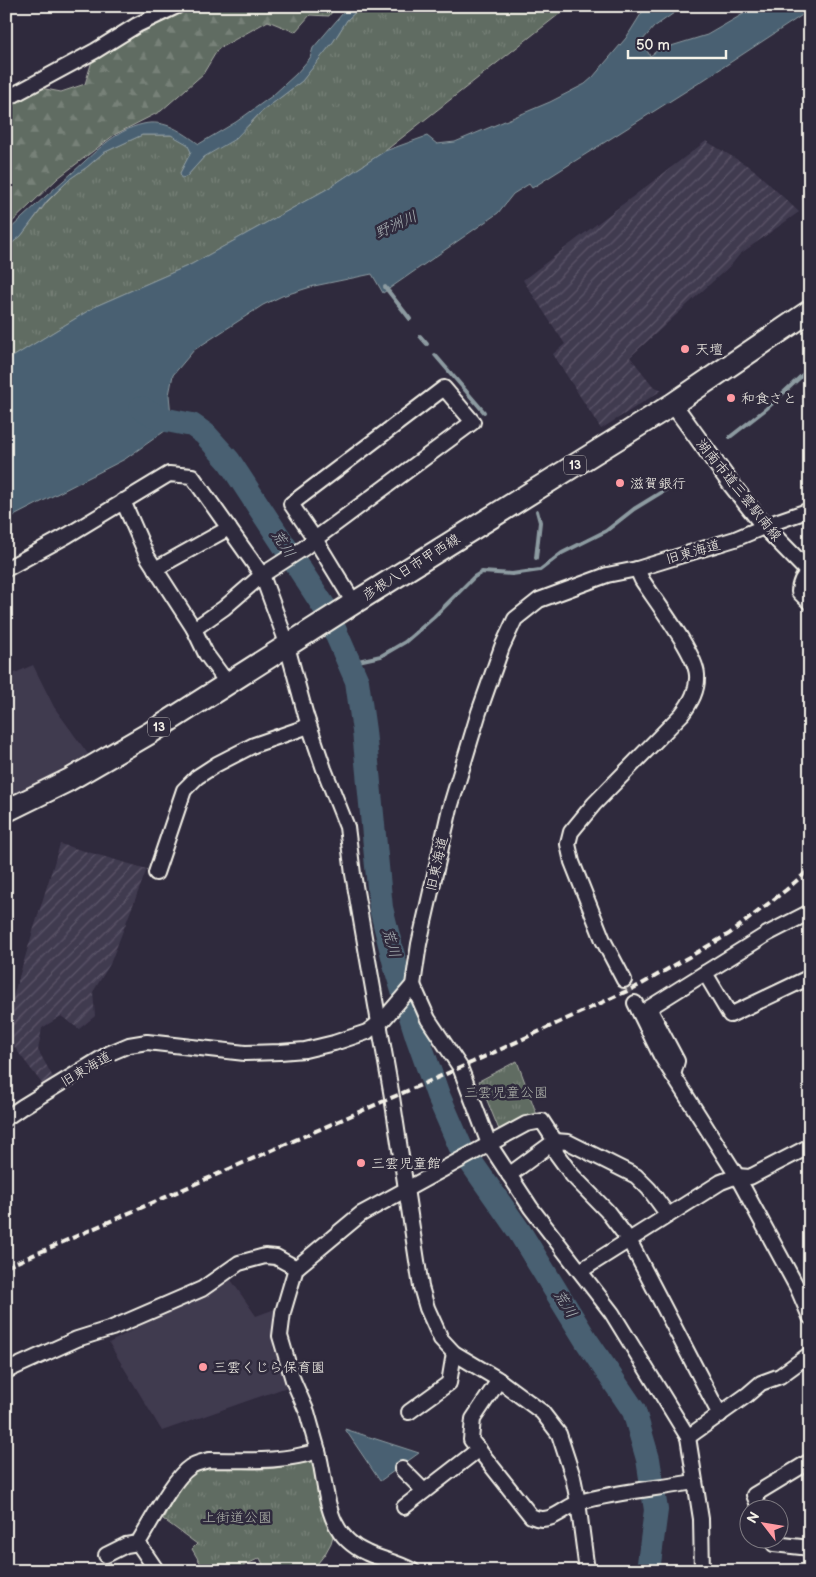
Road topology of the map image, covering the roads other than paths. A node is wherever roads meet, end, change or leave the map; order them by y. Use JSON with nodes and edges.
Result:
{"nodes":[{"id":1,"x":176,"y":6,"type":"edge"},
{"id":2,"x":6,"y":99,"type":"edge"},
{"id":3,"x":810,"y":312,"type":"edge"},
{"id":4,"x":673,"y":404,"type":"junction"},
{"id":5,"x":123,"y":501,"type":"junction"},
{"id":6,"x":810,"y":510,"type":"edge"},
{"id":7,"x":765,"y":527,"type":"junction"},
{"id":8,"x":229,"y":528,"type":"junction"},
{"id":9,"x":309,"y":544,"type":"junction"},
{"id":10,"x":155,"y":569,"type":"junction"},
{"id":11,"x":637,"y":569,"type":"junction"},
{"id":12,"x":6,"y":570,"type":"edge"},
{"id":13,"x":809,"y":571,"type":"edge"},
{"id":14,"x":264,"y":574,"type":"junction"},
{"id":15,"x":810,"y":603,"type":"edge"},
{"id":16,"x":346,"y":608,"type":"junction"},
{"id":17,"x":194,"y":629,"type":"junction"},
{"id":18,"x":287,"y":646,"type":"junction"},
{"id":19,"x":228,"y":684,"type":"junction"},
{"id":20,"x":310,"y":726,"type":"junction"},
{"id":21,"x":6,"y":812,"type":"edge"},
{"id":22,"x":156,"y":873,"type":"dead end"},
{"id":23,"x":810,"y":912,"type":"edge"},
{"id":24,"x":705,"y":973,"type":"junction"},
{"id":25,"x":810,"y":977,"type":"edge"},
{"id":26,"x":624,"y":980,"type":"tunnel mouth"},
{"id":27,"x":413,"y":984,"type":"junction"},
{"id":28,"x":635,"y":1003,"type":"tunnel mouth"},
{"id":29,"x":382,"y":1020,"type":"junction"},
{"id":30,"x":673,"y":1075,"type":"junction"},
{"id":31,"x":6,"y":1118,"type":"edge"},
{"id":32,"x":555,"y":1141,"type":"junction"},
{"id":33,"x":810,"y":1146,"type":"edge"},
{"id":34,"x":485,"y":1147,"type":"junction"},
{"id":35,"x":509,"y":1175,"type":"junction"},
{"id":36,"x":737,"y":1176,"type":"junction"},
{"id":37,"x":405,"y":1191,"type":"junction"},
{"id":38,"x":668,"y":1215,"type":"junction"},
{"id":39,"x":629,"y":1240,"type":"junction"},
{"id":40,"x":296,"y":1268,"type":"junction"},
{"id":41,"x":580,"y":1271,"type":"junction"},
{"id":42,"x":804,"y":1286,"type":"edge"},
{"id":43,"x":810,"y":1317,"type":"edge"},
{"id":44,"x":454,"y":1353,"type":"junction"},
{"id":45,"x":810,"y":1354,"type":"edge"},
{"id":46,"x":6,"y":1371,"type":"edge"},
{"id":47,"x":499,"y":1380,"type":"junction"},
{"id":48,"x":409,"y":1412,"type":"dead end"},
{"id":49,"x":720,"y":1415,"type":"junction"},
{"id":50,"x":688,"y":1437,"type":"junction"},
{"id":51,"x":479,"y":1449,"type":"junction"},
{"id":52,"x":318,"y":1451,"type":"junction"},
{"id":53,"x":810,"y":1461,"type":"edge"},
{"id":54,"x":402,"y":1469,"type":"dead end"},
{"id":55,"x":694,"y":1482,"type":"junction"},
{"id":56,"x":424,"y":1491,"type":"junction"},
{"id":57,"x":756,"y":1500,"type":"edge"},
{"id":58,"x":578,"y":1502,"type":"junction"},
{"id":59,"x":404,"y":1507,"type":"dead end"},
{"id":60,"x":138,"y":1543,"type":"junction"},
{"id":61,"x":788,"y":1546,"type":"edge"},
{"id":62,"x":810,"y":1548,"type":"edge"},
{"id":63,"x":106,"y":1555,"type":"dead end"},
{"id":64,"x":157,"y":1571,"type":"edge"},
{"id":65,"x":413,"y":1571,"type":"edge"},
{"id":66,"x":587,"y":1571,"type":"edge"},
{"id":67,"x":702,"y":1571,"type":"edge"}],
"edges":[{"from":1,"to":2,"type":"street"},
{"from":3,"to":4,"type":"main road","name":"彦根八日市甲西線","number":"13"},
{"from":4,"to":7,"type":"street","name":"湖南市道三雲駅南線"},
{"from":4,"to":16,"type":"main road","name":"彦根八日市甲西線","number":"13"},
{"from":5,"to":8,"type":"street"},
{"from":5,"to":10,"type":"street"},
{"from":5,"to":12,"type":"street"},
{"from":6,"to":7,"type":"street","name":"旧東海道"},
{"from":7,"to":11,"type":"street","name":"旧東海道"},
{"from":7,"to":13,"type":"street","name":"湖南市道三雲駅南線"},
{"from":8,"to":10,"type":"street"},
{"from":8,"to":14,"type":"street"},
{"from":9,"to":9,"type":"street"},
{"from":9,"to":14,"type":"street"},
{"from":9,"to":16,"type":"street"},
{"from":10,"to":17,"type":"street"},
{"from":11,"to":26,"type":"street"},
{"from":11,"to":27,"type":"street","name":"旧東海道"},
{"from":13,"to":15,"type":"street"},
{"from":14,"to":17,"type":"street"},
{"from":14,"to":18,"type":"street"},
{"from":16,"to":18,"type":"main road","name":"彦根八日市甲西線","number":"13"},
{"from":17,"to":19,"type":"street"},
{"from":18,"to":19,"type":"main road","name":"彦根八日市甲西線","number":"13"},
{"from":18,"to":20,"type":"street"},
{"from":19,"to":21,"type":"main road","name":"彦根八日市甲西線","number":"13"},
{"from":20,"to":22,"type":"street"},
{"from":20,"to":29,"type":"street"},
{"from":23,"to":24,"type":"street"},
{"from":24,"to":25,"type":"street"},
{"from":24,"to":30,"type":"street"},
{"from":27,"to":29,"type":"street","name":"旧東海道"},
{"from":27,"to":34,"type":"street"},
{"from":28,"to":30,"type":"street"},
{"from":29,"to":31,"type":"street","name":"旧東海道"},
{"from":29,"to":37,"type":"street"},
{"from":30,"to":36,"type":"street"},
{"from":32,"to":34,"type":"street"},
{"from":32,"to":35,"type":"street"},
{"from":32,"to":38,"type":"street"},
{"from":32,"to":39,"type":"street"},
{"from":33,"to":36,"type":"street"},
{"from":34,"to":35,"type":"street"},
{"from":34,"to":37,"type":"street"},
{"from":35,"to":41,"type":"street"},
{"from":36,"to":38,"type":"street"},
{"from":36,"to":42,"type":"street"},
{"from":37,"to":40,"type":"street"},
{"from":37,"to":44,"type":"street"},
{"from":38,"to":39,"type":"street"},
{"from":39,"to":41,"type":"street"},
{"from":39,"to":49,"type":"street"},
{"from":40,"to":46,"type":"street"},
{"from":40,"to":52,"type":"street"},
{"from":41,"to":50,"type":"street"},
{"from":42,"to":43,"type":"street"},
{"from":44,"to":47,"type":"street"},
{"from":44,"to":48,"type":"street"},
{"from":45,"to":49,"type":"street"},
{"from":47,"to":51,"type":"street"},
{"from":47,"to":58,"type":"street"},
{"from":49,"to":50,"type":"street"},
{"from":50,"to":55,"type":"street"},
{"from":51,"to":56,"type":"street"},
{"from":51,"to":58,"type":"street"},
{"from":52,"to":60,"type":"street"},
{"from":52,"to":65,"type":"street"},
{"from":53,"to":57,"type":"street"},
{"from":54,"to":56,"type":"street"},
{"from":55,"to":58,"type":"street"},
{"from":55,"to":67,"type":"street"},
{"from":56,"to":59,"type":"street"},
{"from":58,"to":66,"type":"street"},
{"from":60,"to":63,"type":"street"},
{"from":60,"to":64,"type":"street"},
{"from":61,"to":62,"type":"street"}]}
